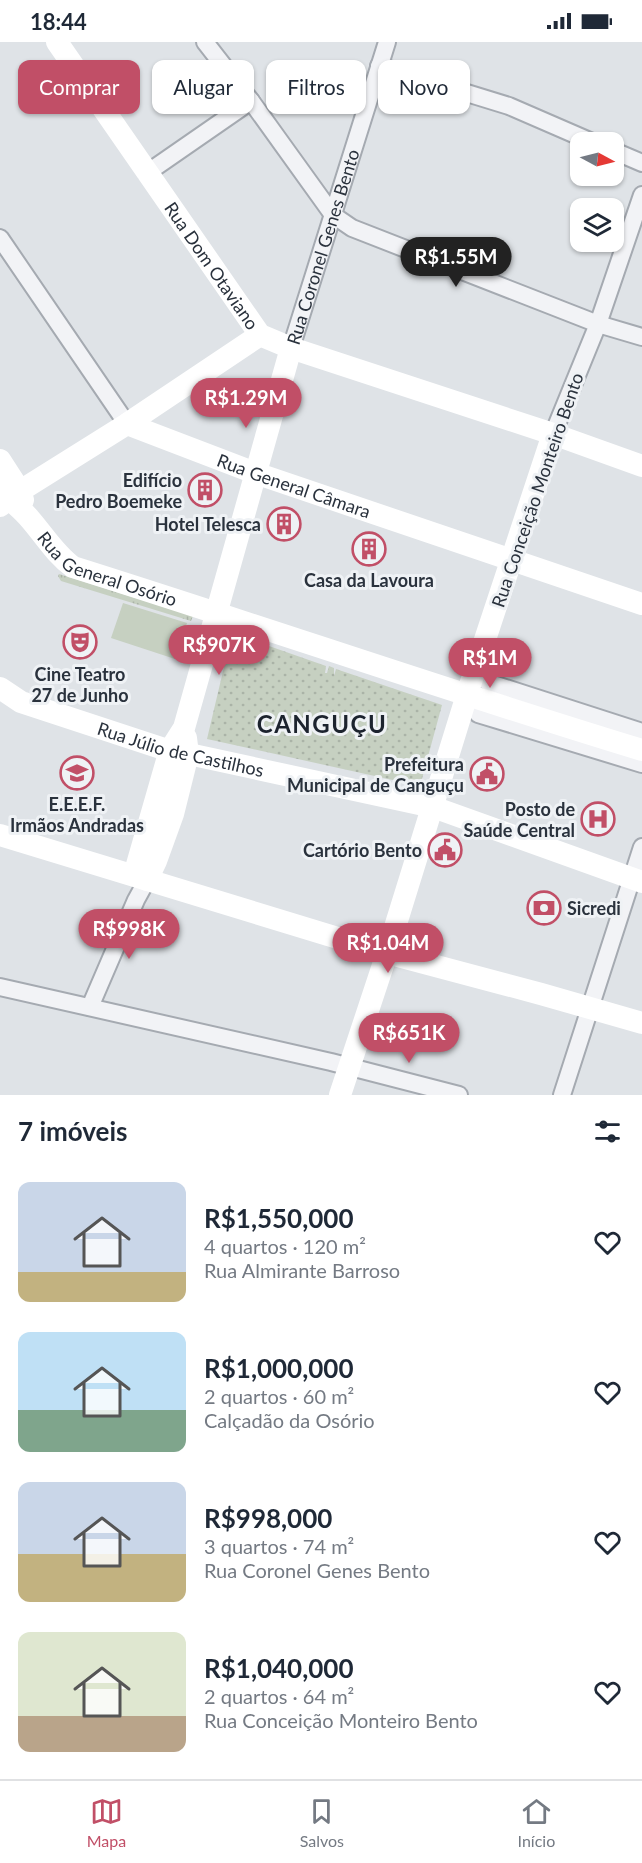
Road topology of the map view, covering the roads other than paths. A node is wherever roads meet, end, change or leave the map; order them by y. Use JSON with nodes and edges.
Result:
{"nodes":[{"id":1,"x":57,"y":42,"type":"edge"},
{"id":2,"x":205,"y":42,"type":"edge"},
{"id":3,"x":387,"y":42,"type":"edge"},
{"id":4,"x":219,"y":60,"type":"edge"},
{"id":5,"x":381,"y":60,"type":"edge"},
{"id":6,"x":378,"y":69,"type":"edge"},
{"id":7,"x":470,"y":94,"type":"edge"},
{"id":8,"x":254,"y":105,"type":"edge"},
{"id":9,"x":232,"y":114,"type":"edge"},
{"id":10,"x":570,"y":132,"type":"edge"},
{"id":11,"x":624,"y":156,"type":"edge"},
{"id":12,"x":642,"y":163,"type":"edge"},
{"id":13,"x":147,"y":173,"type":"junction"},
{"id":14,"x":642,"y":195,"type":"edge"},
{"id":15,"x":333,"y":215,"type":"junction"},
{"id":16,"x":0,"y":238,"type":"edge"},
{"id":17,"x":598,"y":324,"type":"junction"},
{"id":18,"x":260,"y":335,"type":"junction"},
{"id":19,"x":642,"y":336,"type":"edge"},
{"id":20,"x":291,"y":348,"type":"junction"},
{"id":21,"x":127,"y":424,"type":"junction"},
{"id":22,"x":554,"y":434,"type":"junction"},
{"id":23,"x":0,"y":460,"type":"edge"},
{"id":24,"x":642,"y":466,"type":"edge"},
{"id":25,"x":255,"y":473,"type":"junction"},
{"id":26,"x":7,"y":496,"type":"edge"},
{"id":27,"x":511,"y":561,"type":"junction"},
{"id":28,"x":642,"y":604,"type":"edge"},
{"id":29,"x":215,"y":613,"type":"junction"},
{"id":30,"x":487,"y":682,"type":"dead end"},
{"id":31,"x":0,"y":688,"type":"edge"},
{"id":32,"x":472,"y":705,"type":"junction"},
{"id":33,"x":642,"y":732,"type":"edge"},
{"id":34,"x":642,"y":750,"type":"edge"},
{"id":35,"x":179,"y":752,"type":"junction"},
{"id":36,"x":642,"y":764,"type":"edge"},
{"id":37,"x":433,"y":807,"type":"junction"},
{"id":38,"x":0,"y":834,"type":"edge"},
{"id":39,"x":642,"y":847,"type":"edge"},
{"id":40,"x":140,"y":878,"type":"junction"},
{"id":41,"x":637,"y":880,"type":"edge"},
{"id":42,"x":387,"y":953,"type":"junction"},
{"id":43,"x":0,"y":987,"type":"edge"},
{"id":44,"x":90,"y":1006,"type":"junction"},
{"id":45,"x":590,"y":1007,"type":"junction"},
{"id":46,"x":642,"y":1023,"type":"edge"},
{"id":47,"x":350,"y":1067,"type":"junction"},
{"id":48,"x":340,"y":1095,"type":"edge"},
{"id":49,"x":459,"y":1095,"type":"edge"},
{"id":50,"x":562,"y":1095,"type":"edge"}],
"edges":[{"from":1,"to":13,"type":"street","name":"Rua Dom Otaviano"},
{"from":2,"to":4,"type":"street"},
{"from":3,"to":5,"type":"street","name":"Rua Coronel Genes Bento"},
{"from":6,"to":15,"type":"street","name":"Rua Coronel Genes Bento"},
{"from":7,"to":10,"type":"street"},
{"from":8,"to":15,"type":"street"},
{"from":9,"to":13,"type":"street"},
{"from":11,"to":12,"type":"street"},
{"from":13,"to":18,"type":"street","name":"Rua Dom Otaviano"},
{"from":14,"to":17,"type":"street","name":"Rua Conceição Monteiro Bento"},
{"from":15,"to":17,"type":"street"},
{"from":15,"to":20,"type":"street","name":"Rua Coronel Genes Bento"},
{"from":16,"to":21,"type":"street"},
{"from":17,"to":19,"type":"street"},
{"from":17,"to":22,"type":"street","name":"Rua Conceição Monteiro Bento"},
{"from":18,"to":20,"type":"street","name":"Rua Dom Otaviano"},
{"from":18,"to":21,"type":"street"},
{"from":20,"to":22,"type":"street","name":"Rua Dom Otaviano"},
{"from":20,"to":25,"type":"street","name":"Rua Coronel Genes Bento"},
{"from":21,"to":25,"type":"street","name":"Rua General Câmara"},
{"from":21,"to":26,"type":"street"},
{"from":22,"to":24,"type":"street","name":"Rua Dom Otaviano"},
{"from":22,"to":27,"type":"street","name":"Rua Conceição Monteiro Bento"},
{"from":23,"to":26,"type":"street","name":"Rua General Osório"},
{"from":25,"to":27,"type":"street","name":"Rua General Câmara"},
{"from":25,"to":29,"type":"street","name":"Rua Coronel Genes Bento"},
{"from":26,"to":29,"type":"street","name":"Rua General Osório"},
{"from":27,"to":28,"type":"street","name":"Rua General Câmara"},
{"from":27,"to":32,"type":"street","name":"Rua Conceição Monteiro Bento"},
{"from":29,"to":32,"type":"street","name":"Rua General Osório"},
{"from":29,"to":35,"type":"street","name":"Rua Coronel Genes Bento"},
{"from":30,"to":33,"type":"street"},
{"from":31,"to":35,"type":"street","name":"Rua Júlio de Castilhos"},
{"from":32,"to":34,"type":"street","name":"Rua General Osório"},
{"from":32,"to":36,"type":"street"},
{"from":32,"to":37,"type":"street","name":"Rua Conceição Monteiro Bento"},
{"from":35,"to":37,"type":"street","name":"Rua Júlio de Castilhos"},
{"from":35,"to":40,"type":"street","name":"Rua Coronel Genes Bento"},
{"from":37,"to":41,"type":"street","name":"Rua Júlio de Castilhos"},
{"from":37,"to":42,"type":"street","name":"Rua Conceição Monteiro Bento"},
{"from":38,"to":40,"type":"street"},
{"from":39,"to":41,"type":"street"},
{"from":40,"to":42,"type":"street"},
{"from":40,"to":44,"type":"street","name":"Rua Coronel Genes Bento"},
{"from":41,"to":45,"type":"street"},
{"from":42,"to":45,"type":"street"},
{"from":42,"to":47,"type":"street","name":"Rua Conceição Monteiro Bento"},
{"from":43,"to":44,"type":"street"},
{"from":44,"to":47,"type":"street"},
{"from":45,"to":46,"type":"street"},
{"from":45,"to":50,"type":"street"},
{"from":47,"to":48,"type":"street","name":"Rua Conceição Monteiro Bento"},
{"from":47,"to":49,"type":"street"}]}
